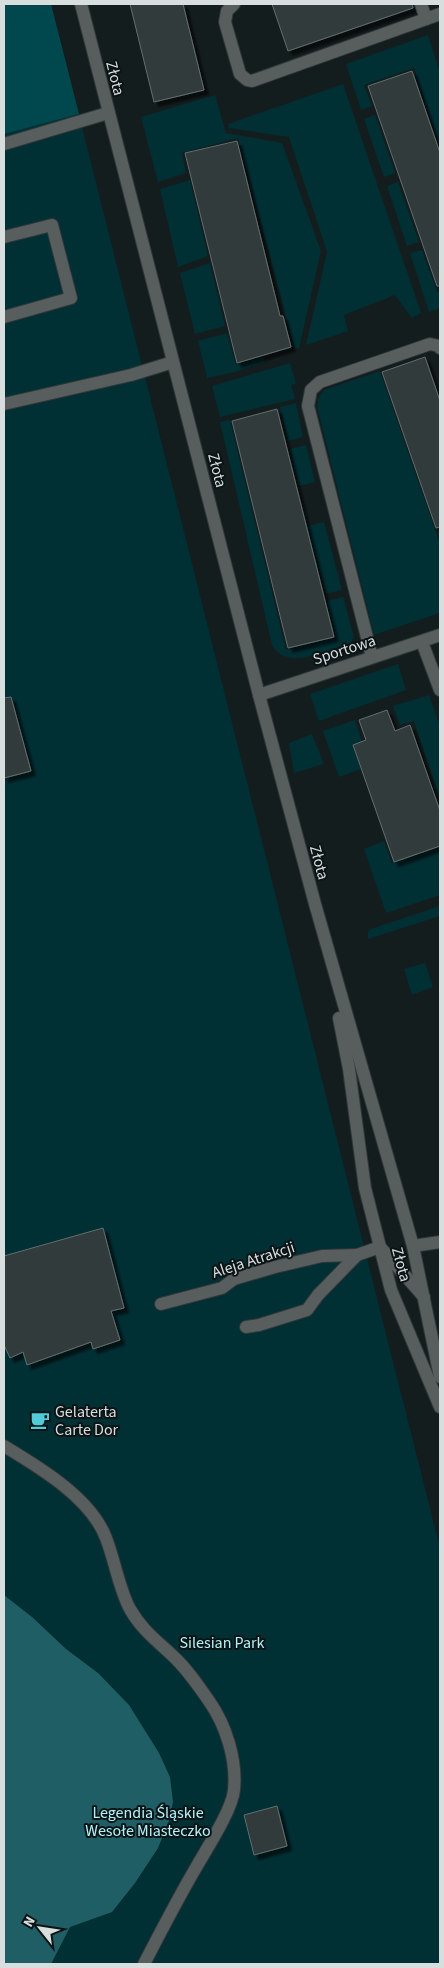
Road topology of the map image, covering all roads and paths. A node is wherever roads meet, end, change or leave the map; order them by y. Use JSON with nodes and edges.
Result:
{"nodes":[{"id":1,"x":81,"y":4,"type":"edge"},
{"id":2,"x":234,"y":4,"type":"edge"},
{"id":3,"x":421,"y":4,"type":"edge"},
{"id":4,"x":440,"y":14,"type":"edge"},
{"id":5,"x":426,"y":19,"type":"junction"},
{"id":6,"x":108,"y":113,"type":"junction"},
{"id":7,"x":4,"y":144,"type":"edge"},
{"id":8,"x":4,"y":237,"type":"edge"},
{"id":9,"x":4,"y":317,"type":"edge"},
{"id":10,"x":440,"y":348,"type":"edge"},
{"id":11,"x":173,"y":362,"type":"junction"},
{"id":12,"x":4,"y":404,"type":"edge"},
{"id":13,"x":440,"y":635,"type":"edge"},
{"id":14,"x":422,"y":642,"type":"junction"},
{"id":15,"x":372,"y":657,"type":"junction"},
{"id":16,"x":440,"y":690,"type":"edge"},
{"id":17,"x":259,"y":694,"type":"junction"},
{"id":18,"x":326,"y":944,"type":"junction"},
{"id":19,"x":440,"y":1242,"type":"edge"},
{"id":20,"x":413,"y":1246,"type":"junction"},
{"id":21,"x":380,"y":1247,"type":"junction"},
{"id":22,"x":357,"y":1255,"type":"junction"},
{"id":23,"x":424,"y":1297,"type":"junction"},
{"id":24,"x":160,"y":1304,"type":"dead end"},
{"id":25,"x":246,"y":1327,"type":"dead end"},
{"id":26,"x":440,"y":1377,"type":"edge"},
{"id":27,"x":440,"y":1408,"type":"edge"},
{"id":28,"x":4,"y":1446,"type":"edge"},
{"id":29,"x":144,"y":1964,"type":"edge"}],
"edges":[{"from":1,"to":6,"type":"street","name":"Złota"},
{"from":2,"to":5,"type":"street"},
{"from":3,"to":5,"type":"street"},
{"from":4,"to":5,"type":"street"},
{"from":6,"to":7,"type":"street"},
{"from":6,"to":11,"type":"street","name":"Złota"},
{"from":8,"to":9,"type":"street"},
{"from":10,"to":15,"type":"street"},
{"from":11,"to":12,"type":"street"},
{"from":11,"to":17,"type":"street","name":"Złota"},
{"from":13,"to":14,"type":"street","name":"Sportowa"},
{"from":14,"to":15,"type":"street","name":"Sportowa"},
{"from":14,"to":16,"type":"street"},
{"from":15,"to":17,"type":"street","name":"Sportowa"},
{"from":17,"to":18,"type":"street","name":"Złota"},
{"from":18,"to":20,"type":"street","name":"Złota"},
{"from":18,"to":21,"type":"street","name":"Złota"},
{"from":19,"to":20,"type":"street"},
{"from":20,"to":23,"type":"street","name":"Złota"},
{"from":21,"to":22,"type":"street"},
{"from":21,"to":23,"type":"street"},
{"from":21,"to":27,"type":"street","name":"Złota"},
{"from":22,"to":24,"type":"street","name":"Aleja Atrakcji"},
{"from":22,"to":25,"type":"street"},
{"from":23,"to":26,"type":"street","name":"Złota"},
{"from":28,"to":29,"type":"street"}]}
